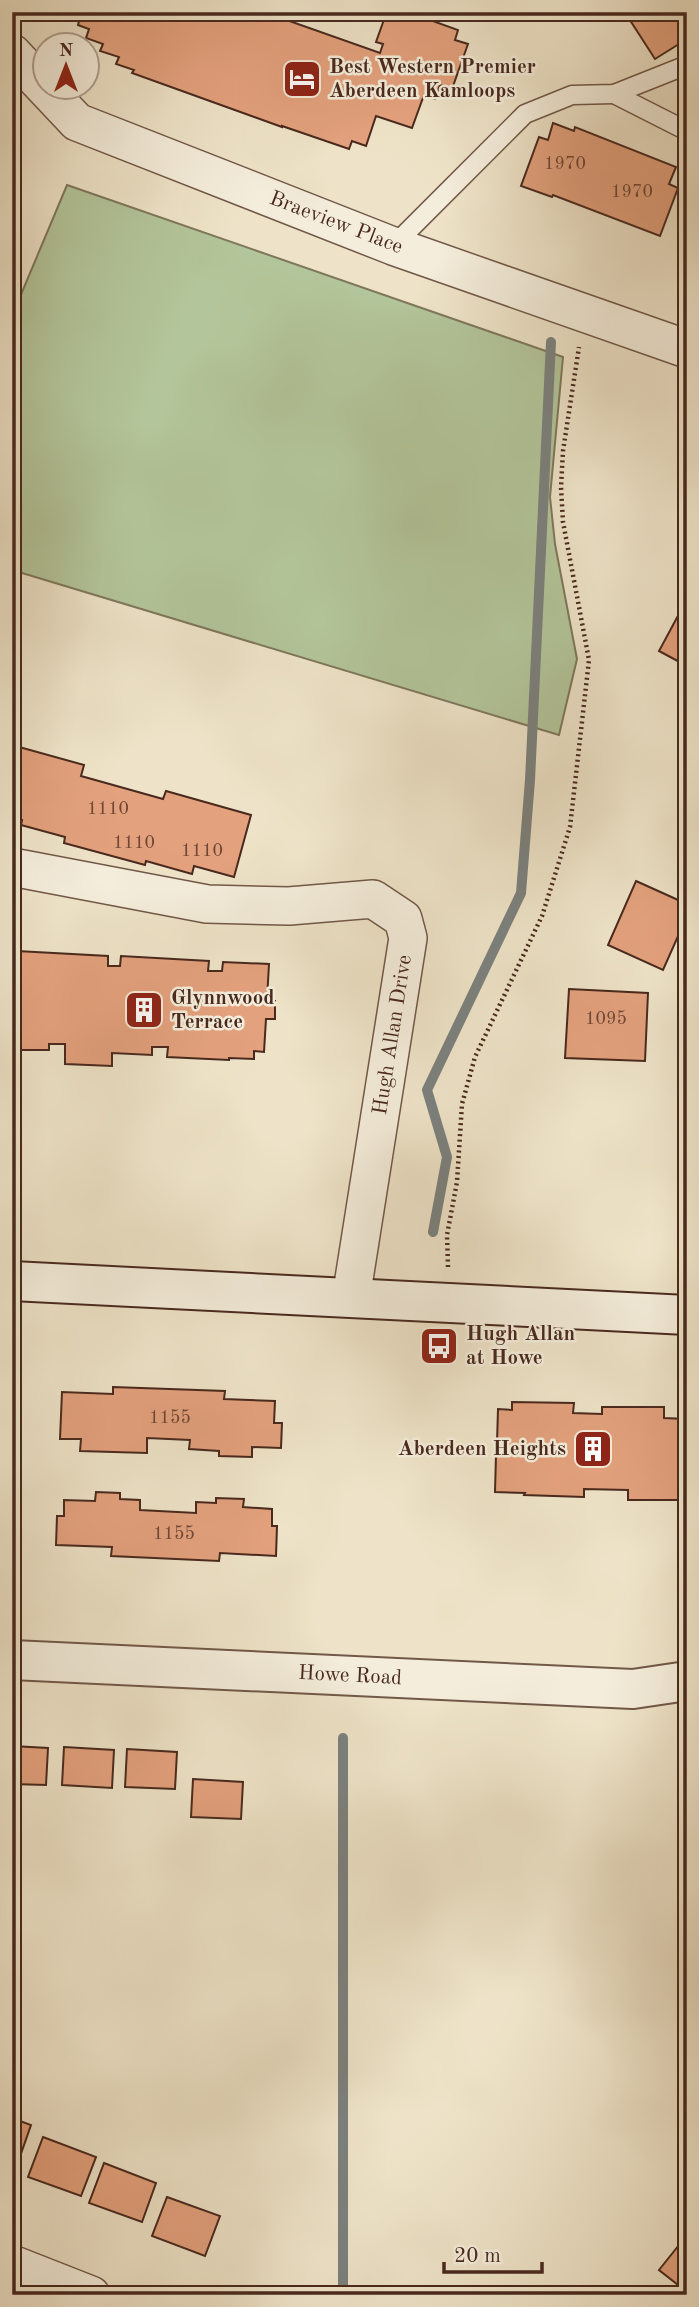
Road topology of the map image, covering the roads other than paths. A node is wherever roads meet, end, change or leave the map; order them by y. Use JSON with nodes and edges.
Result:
{"nodes":[{"id":1,"x":12,"y":53,"type":"edge"},
{"id":2,"x":687,"y":65,"type":"edge"},
{"id":3,"x":614,"y":94,"type":"junction"},
{"id":4,"x":687,"y":131,"type":"edge"},
{"id":5,"x":393,"y":246,"type":"junction"},
{"id":6,"x":687,"y":349,"type":"edge"},
{"id":7,"x":12,"y":867,"type":"edge"},
{"id":8,"x":12,"y":1281,"type":"edge"},
{"id":9,"x":351,"y":1298,"type":"junction"},
{"id":10,"x":687,"y":1315,"type":"edge"},
{"id":11,"x":12,"y":1660,"type":"edge"},
{"id":12,"x":687,"y":1681,"type":"edge"},
{"id":13,"x":12,"y":2264,"type":"edge"},
{"id":14,"x":91,"y":2295,"type":"edge"}],
"edges":[{"from":1,"to":5,"type":"street","name":"Braeview Place"},
{"from":2,"to":3,"type":"lane"},
{"from":3,"to":4,"type":"lane"},
{"from":3,"to":5,"type":"lane"},
{"from":5,"to":6,"type":"street","name":"Braeview Place"},
{"from":7,"to":9,"type":"street","name":"Hugh Allan Drive"},
{"from":8,"to":9,"type":"main road"},
{"from":9,"to":10,"type":"main road"},
{"from":11,"to":12,"type":"main road","name":"Howe Road"},
{"from":13,"to":14,"type":"street"}]}
